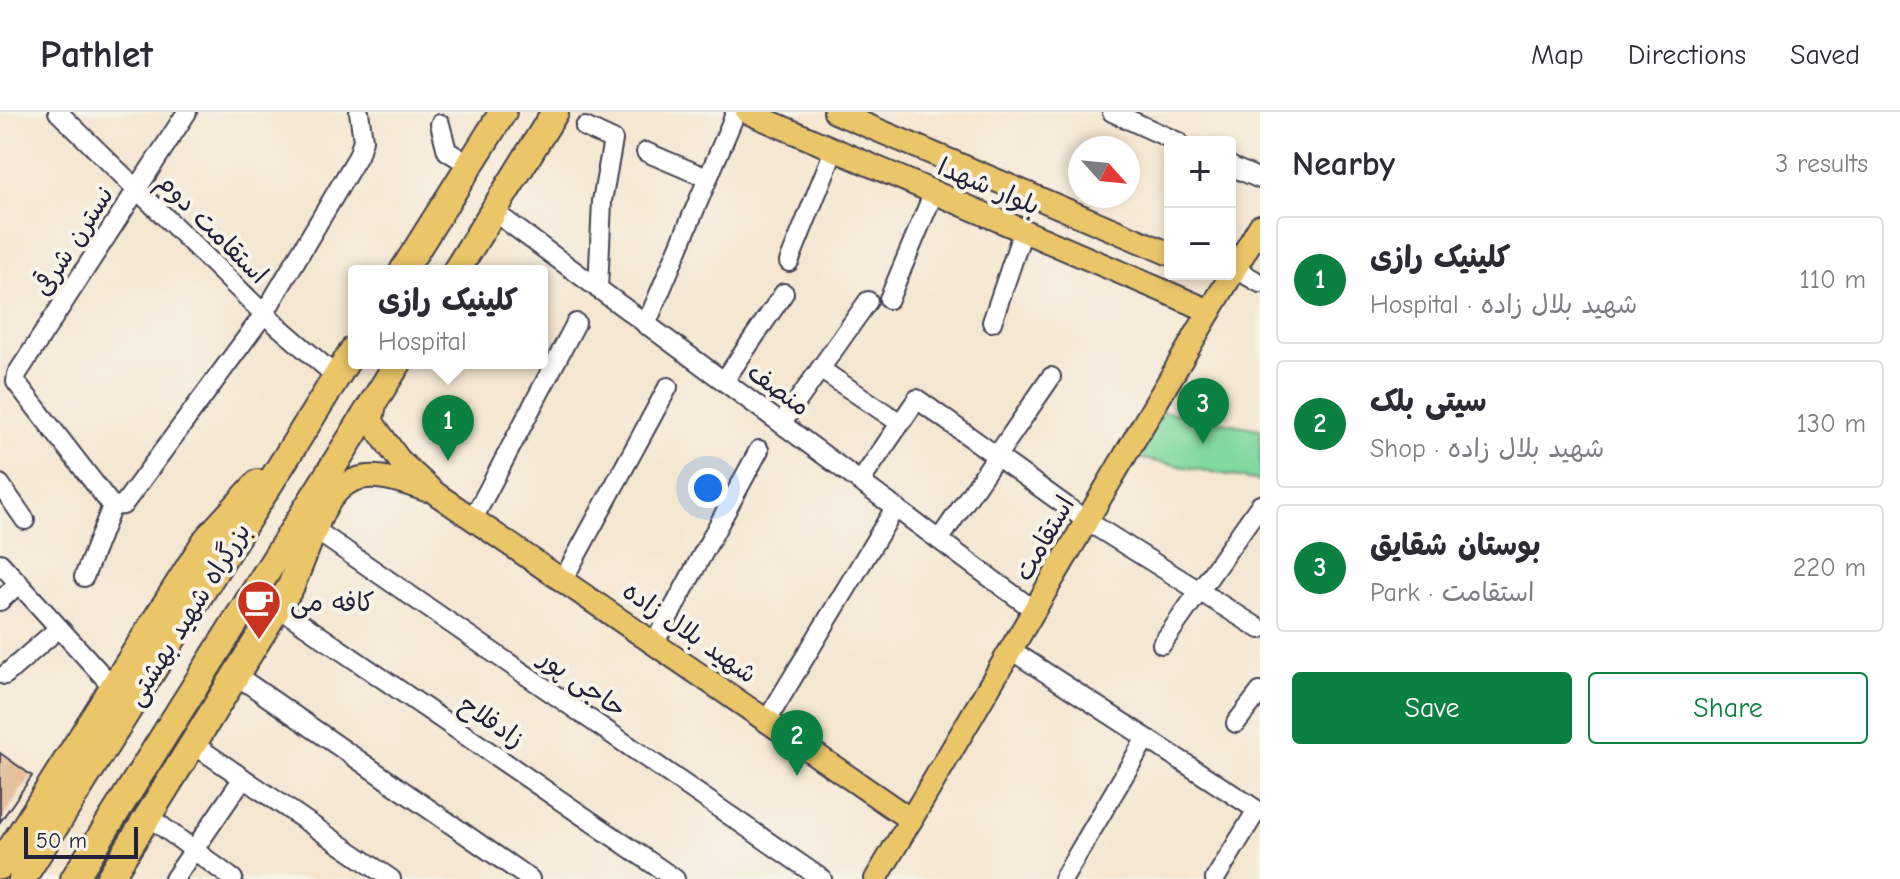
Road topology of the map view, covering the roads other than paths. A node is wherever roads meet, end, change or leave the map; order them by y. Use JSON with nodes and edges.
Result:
{"nodes":[{"id":1,"x":58,"y":112,"type":"edge"},
{"id":2,"x":187,"y":112,"type":"edge"},
{"id":3,"x":359,"y":112,"type":"edge"},
{"id":4,"x":503,"y":112,"type":"edge"},
{"id":5,"x":555,"y":112,"type":"edge"},
{"id":6,"x":736,"y":112,"type":"edge"},
{"id":7,"x":747,"y":112,"type":"edge"},
{"id":8,"x":1112,"y":112,"type":"edge"},
{"id":9,"x":845,"y":114,"type":"edge"},
{"id":10,"x":440,"y":124,"type":"dead end"},
{"id":11,"x":585,"y":127,"type":"dead end"},
{"id":12,"x":1165,"y":136,"type":"edge"},
{"id":13,"x":834,"y":150,"type":"junction"},
{"id":14,"x":646,"y":152,"type":"dead end"},
{"id":15,"x":470,"y":165,"type":"junction"},
{"id":16,"x":1236,"y":169,"type":"edge"},
{"id":17,"x":707,"y":178,"type":"junction"},
{"id":18,"x":1260,"y":179,"type":"edge"},
{"id":19,"x":138,"y":190,"type":"junction"},
{"id":20,"x":934,"y":192,"type":"junction"},
{"id":21,"x":493,"y":211,"type":"junction"},
{"id":22,"x":1260,"y":226,"type":"edge"},
{"id":23,"x":1023,"y":231,"type":"junction"},
{"id":24,"x":1164,"y":251,"type":"edge"},
{"id":25,"x":1236,"y":261,"type":"edge"},
{"id":26,"x":789,"y":262,"type":"dead end"},
{"id":27,"x":407,"y":265,"type":"edge"},
{"id":28,"x":460,"y":265,"type":"edge"},
{"id":29,"x":1236,"y":276,"type":"edge"},
{"id":30,"x":1224,"y":280,"type":"edge"},
{"id":31,"x":1260,"y":283,"type":"edge"},
{"id":32,"x":598,"y":289,"type":"junction"},
{"id":33,"x":784,"y":293,"type":"dead end"},
{"id":34,"x":889,"y":299,"type":"dead end"},
{"id":35,"x":868,"y":301,"type":"dead end"},
{"id":36,"x":1210,"y":311,"type":"junction"},
{"id":37,"x":264,"y":314,"type":"junction"},
{"id":38,"x":992,"y":322,"type":"dead end"},
{"id":39,"x":576,"y":323,"type":"dead end"},
{"id":40,"x":646,"y":325,"type":"junction"},
{"id":41,"x":348,"y":359,"type":"edge"},
{"id":42,"x":394,"y":369,"type":"edge"},
{"id":43,"x":820,"y":369,"type":"junction"},
{"id":44,"x":337,"y":377,"type":"junction"},
{"id":45,"x":1051,"y":377,"type":"dead end"},
{"id":46,"x":724,"y":381,"type":"junction"},
{"id":47,"x":668,"y":387,"type":"dead end"},
{"id":48,"x":378,"y":395,"type":"junction"},
{"id":49,"x":782,"y":423,"type":"junction"},
{"id":50,"x":900,"y":423,"type":"junction"},
{"id":51,"x":291,"y":449,"type":"junction"},
{"id":52,"x":344,"y":449,"type":"junction"},
{"id":53,"x":759,"y":450,"type":"dead end"},
{"id":54,"x":997,"y":456,"type":"junction"},
{"id":55,"x":860,"y":482,"type":"junction"},
{"id":56,"x":0,"y":484,"type":"edge"},
{"id":57,"x":435,"y":493,"type":"junction"},
{"id":58,"x":1260,"y":505,"type":"edge"},
{"id":59,"x":117,"y":506,"type":"junction"},
{"id":60,"x":895,"y":508,"type":"junction"},
{"id":61,"x":473,"y":519,"type":"junction"},
{"id":62,"x":25,"y":520,"type":"dead end"},
{"id":63,"x":1087,"y":521,"type":"junction"},
{"id":64,"x":314,"y":529,"type":"junction"},
{"id":65,"x":939,"y":540,"type":"junction"},
{"id":66,"x":0,"y":563,"type":"edge"},
{"id":67,"x":84,"y":577,"type":"dead end"},
{"id":68,"x":564,"y":578,"type":"junction"},
{"id":69,"x":19,"y":583,"type":"junction"},
{"id":70,"x":1198,"y":590,"type":"junction"},
{"id":71,"x":0,"y":601,"type":"edge"},
{"id":72,"x":278,"y":607,"type":"junction"},
{"id":73,"x":1034,"y":610,"type":"junction"},
{"id":74,"x":59,"y":628,"type":"junction"},
{"id":75,"x":1260,"y":629,"type":"edge"},
{"id":76,"x":655,"y":642,"type":"junction"},
{"id":77,"x":1162,"y":644,"type":"dead end"},
{"id":78,"x":1011,"y":650,"type":"junction"},
{"id":79,"x":5,"y":675,"type":"dead end"},
{"id":80,"x":236,"y":675,"type":"junction"},
{"id":81,"x":113,"y":687,"type":"junction"},
{"id":82,"x":1260,"y":692,"type":"edge"},
{"id":83,"x":767,"y":720,"type":"junction"},
{"id":84,"x":1236,"y":723,"type":"dead end"},
{"id":85,"x":1146,"y":738,"type":"junction"},
{"id":86,"x":193,"y":744,"type":"junction"},
{"id":87,"x":243,"y":778,"type":"junction"},
{"id":88,"x":148,"y":816,"type":"junction"},
{"id":89,"x":911,"y":820,"type":"junction"},
{"id":90,"x":193,"y":850,"type":"junction"},
{"id":91,"x":7,"y":871,"type":"edge"},
{"id":92,"x":74,"y":879,"type":"edge"},
{"id":93,"x":109,"y":879,"type":"edge"},
{"id":94,"x":174,"y":879,"type":"edge"},
{"id":95,"x":233,"y":879,"type":"edge"},
{"id":96,"x":391,"y":879,"type":"edge"},
{"id":97,"x":530,"y":879,"type":"edge"},
{"id":98,"x":675,"y":879,"type":"edge"},
{"id":99,"x":822,"y":879,"type":"edge"},
{"id":100,"x":876,"y":879,"type":"edge"},
{"id":101,"x":1063,"y":879,"type":"edge"},
{"id":102,"x":1215,"y":879,"type":"edge"}],
"edges":[{"from":1,"to":19,"type":"street","name":"استقامت دوم"},
{"from":2,"to":19,"type":"street"},
{"from":3,"to":37,"type":"street"},
{"from":4,"to":15,"type":"highway"},
{"from":5,"to":21,"type":"highway"},
{"from":6,"to":17,"type":"street"},
{"from":7,"to":13,"type":"main road","name":"بلوار شهدا"},
{"from":8,"to":12,"type":"street"},
{"from":9,"to":24,"type":"main road","name":"بلوار شهدا"},
{"from":10,"to":15,"type":"street"},
{"from":11,"to":32,"type":"street"},
{"from":13,"to":20,"type":"main road","name":"بلوار شهدا"},
{"from":13,"to":26,"type":"street"},
{"from":14,"to":17,"type":"street"},
{"from":15,"to":27,"type":"highway"},
{"from":16,"to":18,"type":"street"},
{"from":17,"to":40,"type":"street"},
{"from":19,"to":37,"type":"street","name":"استقامت دوم"},
{"from":19,"to":59,"type":"street","name":"نسترن شرقی"},
{"from":20,"to":23,"type":"main road","name":"بلوار شهدا"},
{"from":20,"to":34,"type":"street"},
{"from":21,"to":28,"type":"highway"},
{"from":21,"to":32,"type":"street","name":"منصف"},
{"from":22,"to":25,"type":"main road","name":"استقامت"},
{"from":23,"to":36,"type":"main road","name":"بلوار شهدا"},
{"from":23,"to":38,"type":"street"},
{"from":29,"to":31,"type":"street"},
{"from":30,"to":36,"type":"main road","name":"استقامت"},
{"from":32,"to":40,"type":"street","name":"منصف"},
{"from":33,"to":46,"type":"street"},
{"from":35,"to":43,"type":"street"},
{"from":36,"to":63,"type":"main road","name":"استقامت"},
{"from":37,"to":44,"type":"street","name":"استقامت دوم"},
{"from":37,"to":59,"type":"street"},
{"from":39,"to":61,"type":"street"},
{"from":40,"to":46,"type":"street","name":"منصف"},
{"from":41,"to":44,"type":"highway","name":"بزرگراه شهید بهشتی"},
{"from":42,"to":48,"type":"highway","name":"بزرگراه شهید بهشتی"},
{"from":43,"to":49,"type":"street"},
{"from":43,"to":50,"type":"street"},
{"from":44,"to":51,"type":"highway","name":"بزرگراه شهید بهشتی"},
{"from":45,"to":54,"type":"street"},
{"from":46,"to":49,"type":"street","name":"منصف"},
{"from":47,"to":68,"type":"street"},
{"from":48,"to":52,"type":"highway","name":"بزرگراه شهید بهشتی"},
{"from":48,"to":57,"type":"main road","name":"شهید بلال زاده"},
{"from":49,"to":55,"type":"street","name":"منصف"},
{"from":50,"to":54,"type":"street"},
{"from":50,"to":55,"type":"street"},
{"from":51,"to":81,"type":"highway"},
{"from":51,"to":91,"type":"highway","name":"بزرگراه شهید بهشتی"},
{"from":52,"to":64,"type":"highway"},
{"from":52,"to":92,"type":"highway","name":"بزرگراه شهید بهشتی"},
{"from":53,"to":76,"type":"street"},
{"from":54,"to":63,"type":"street"},
{"from":54,"to":65,"type":"street"},
{"from":55,"to":60,"type":"street","name":"منصف"},
{"from":56,"to":62,"type":"street"},
{"from":57,"to":61,"type":"main road","name":"شهید بلال زاده"},
{"from":57,"to":64,"type":"main road","name":"شهید بلال زاده"},
{"from":58,"to":70,"type":"street"},
{"from":59,"to":67,"type":"street"},
{"from":60,"to":65,"type":"street","name":"منصف"},
{"from":60,"to":83,"type":"street"},
{"from":61,"to":68,"type":"main road","name":"شهید بلال زاده"},
{"from":63,"to":70,"type":"street"},
{"from":63,"to":73,"type":"main road","name":"استقامت"},
{"from":64,"to":72,"type":"highway"},
{"from":64,"to":99,"type":"street","name":"حاجی پور"},
{"from":65,"to":73,"type":"street","name":"منصف"},
{"from":66,"to":69,"type":"street"},
{"from":68,"to":76,"type":"main road","name":"شهید بلال زاده"},
{"from":69,"to":71,"type":"street"},
{"from":69,"to":74,"type":"street"},
{"from":70,"to":75,"type":"street"},
{"from":70,"to":77,"type":"street"},
{"from":72,"to":80,"type":"highway"},
{"from":72,"to":98,"type":"street","name":"زادفلاح"},
{"from":73,"to":78,"type":"main road","name":"استقامت"},
{"from":74,"to":79,"type":"street"},
{"from":74,"to":81,"type":"street"},
{"from":76,"to":83,"type":"main road","name":"شهید بلال زاده"},
{"from":78,"to":85,"type":"street"},
{"from":78,"to":89,"type":"main road","name":"استقامت"},
{"from":80,"to":86,"type":"highway"},
{"from":80,"to":97,"type":"street"},
{"from":81,"to":91,"type":"highway"},
{"from":82,"to":84,"type":"street"},
{"from":83,"to":89,"type":"main road","name":"شهید بلال زاده"},
{"from":85,"to":101,"type":"street"},
{"from":85,"to":102,"type":"street"},
{"from":86,"to":87,"type":"street"},
{"from":86,"to":88,"type":"highway"},
{"from":87,"to":90,"type":"street"},
{"from":87,"to":96,"type":"street"},
{"from":88,"to":90,"type":"street"},
{"from":88,"to":93,"type":"highway"},
{"from":89,"to":100,"type":"main road","name":"استقامت"},
{"from":90,"to":94,"type":"street"},
{"from":90,"to":95,"type":"street"}]}
